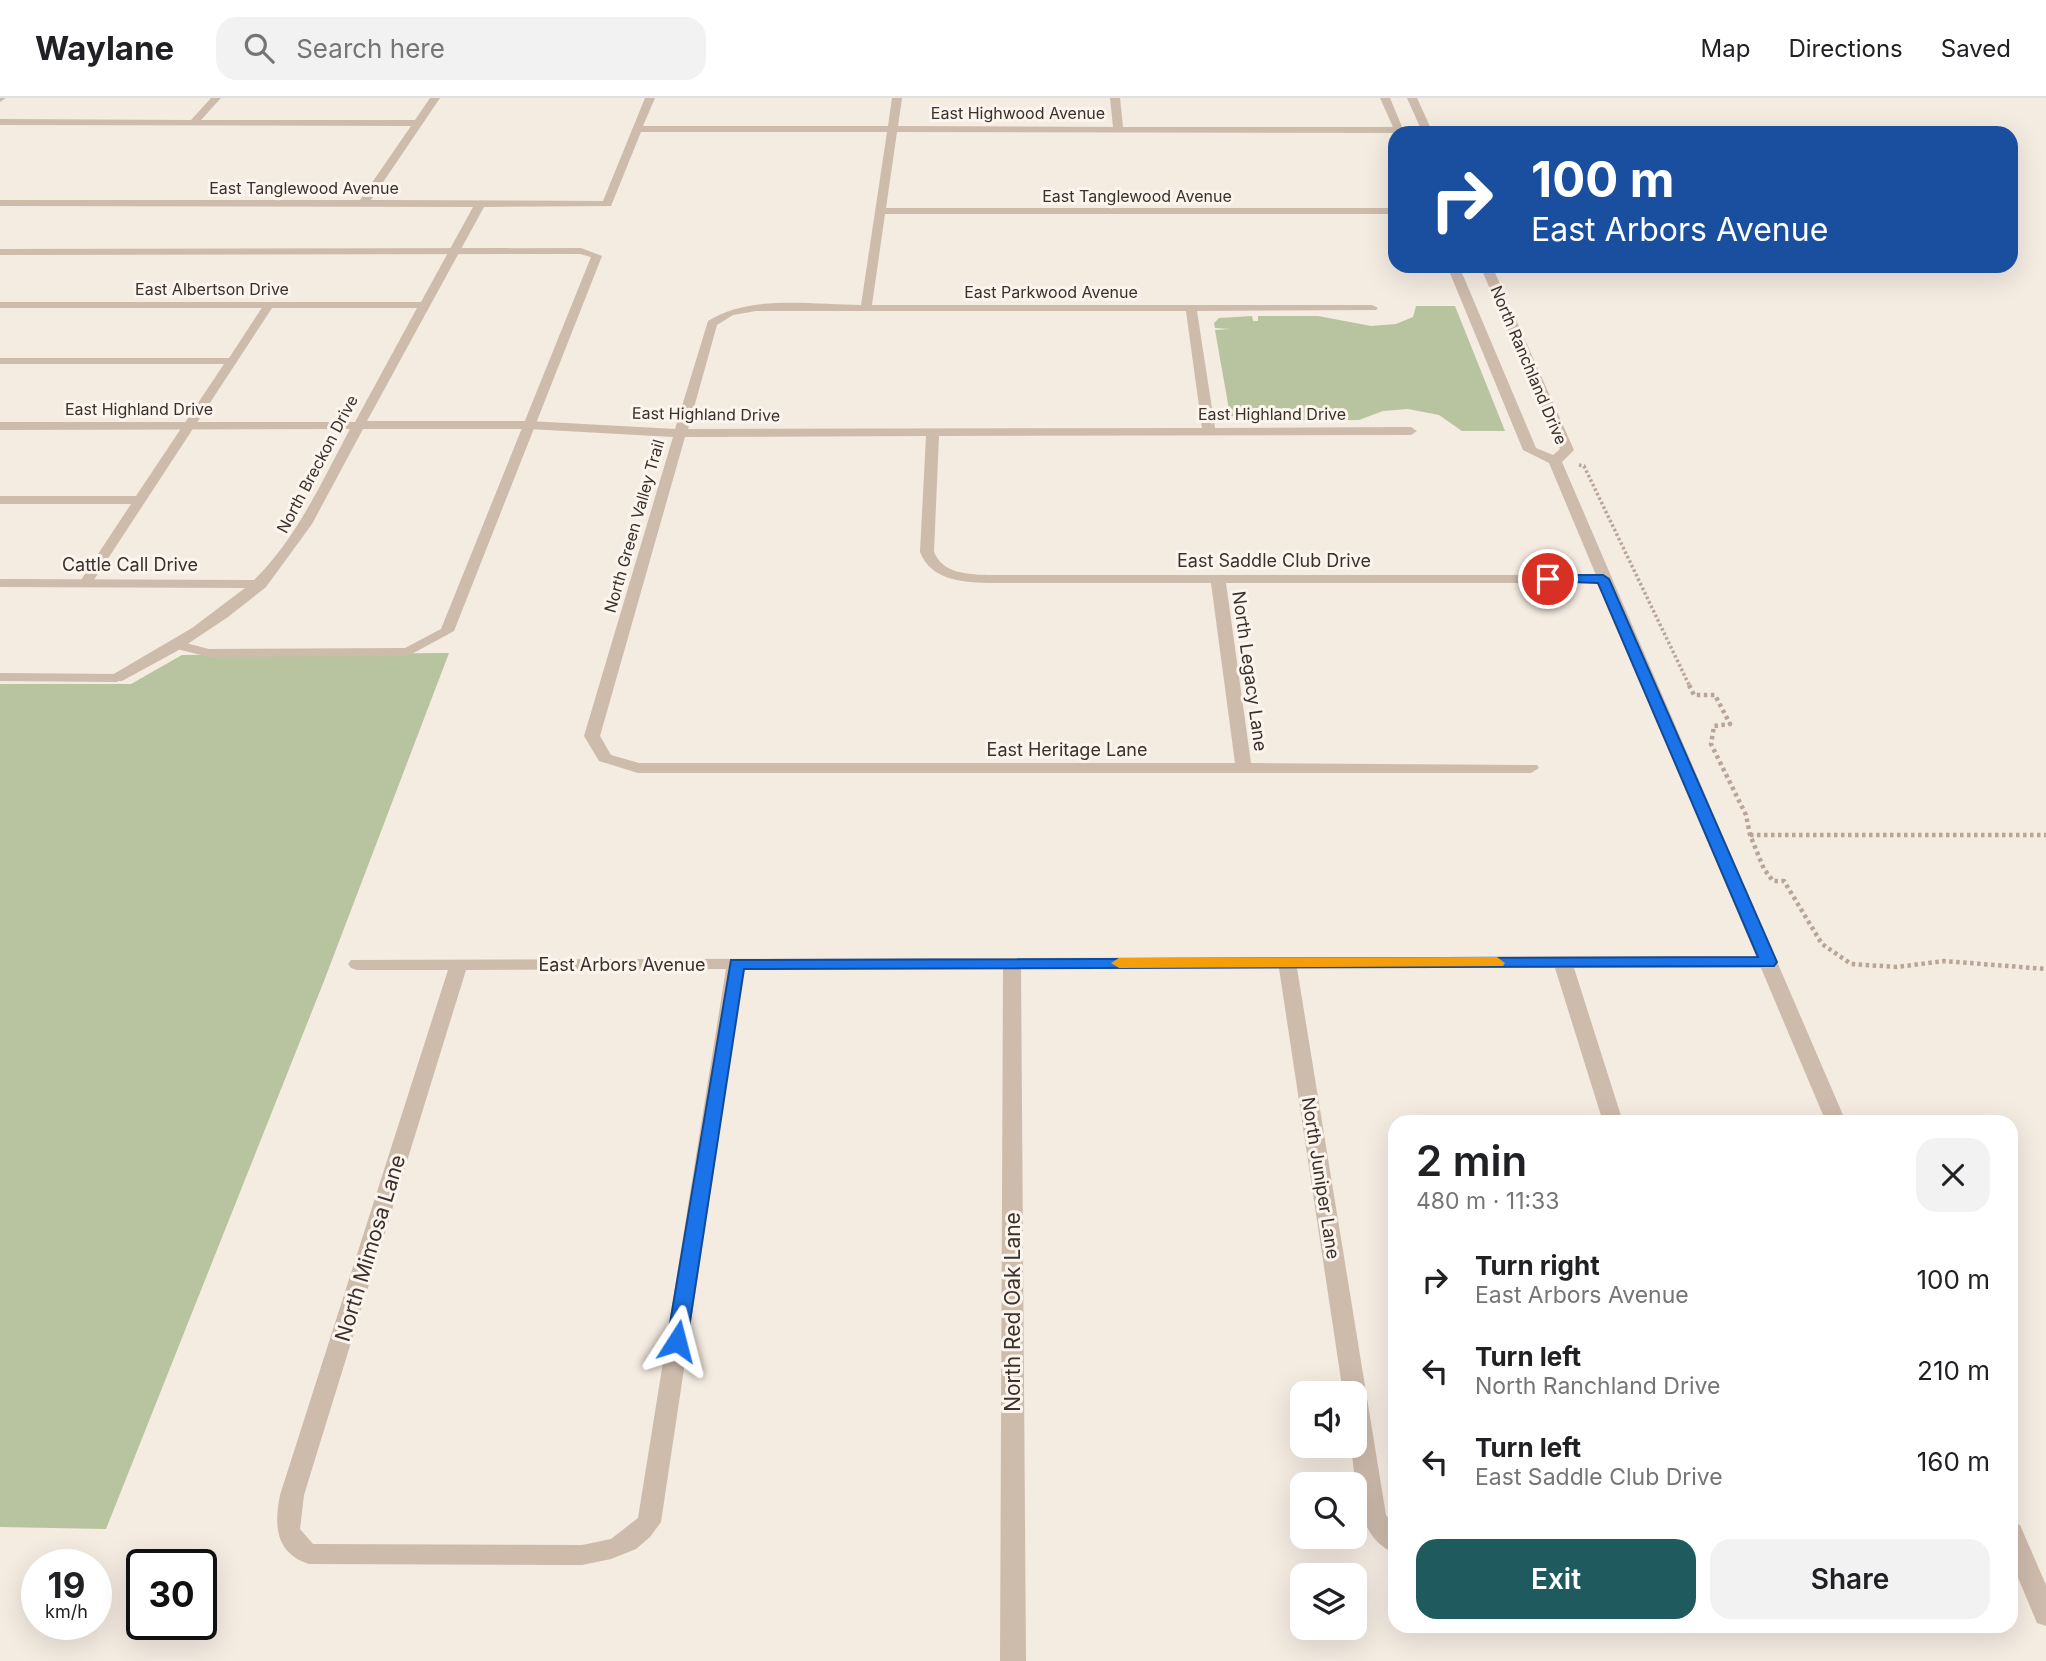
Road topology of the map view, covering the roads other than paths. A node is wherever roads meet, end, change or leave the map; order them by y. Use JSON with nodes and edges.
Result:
{"nodes":[{"id":1,"x":216,"y":98,"type":"edge"},
{"id":2,"x":435,"y":98,"type":"edge"},
{"id":3,"x":650,"y":98,"type":"edge"},
{"id":4,"x":897,"y":98,"type":"edge"},
{"id":5,"x":1115,"y":98,"type":"edge"},
{"id":6,"x":1385,"y":98,"type":"edge"},
{"id":7,"x":1412,"y":98,"type":"edge"},
{"id":8,"x":0,"y":122,"type":"edge"},
{"id":9,"x":193,"y":123,"type":"junction"},
{"id":10,"x":419,"y":123,"type":"junction"},
{"id":11,"x":1398,"y":126,"type":"edge"},
{"id":12,"x":1425,"y":126,"type":"edge"},
{"id":13,"x":637,"y":129,"type":"junction"},
{"id":14,"x":892,"y":129,"type":"junction"},
{"id":15,"x":1118,"y":129,"type":"junction"},
{"id":16,"x":1388,"y":131,"type":"edge"},
{"id":17,"x":0,"y":203,"type":"edge"},
{"id":18,"x":363,"y":204,"type":"junction"},
{"id":19,"x":480,"y":204,"type":"junction"},
{"id":20,"x":880,"y":211,"type":"junction"},
{"id":21,"x":1388,"y":211,"type":"edge"},
{"id":22,"x":0,"y":252,"type":"edge"},
{"id":23,"x":454,"y":253,"type":"junction"},
{"id":24,"x":1456,"y":273,"type":"edge"},
{"id":25,"x":1489,"y":273,"type":"edge"},
{"id":26,"x":425,"y":304,"type":"junction"},
{"id":27,"x":0,"y":305,"type":"edge"},
{"id":28,"x":269,"y":305,"type":"junction"},
{"id":29,"x":866,"y":308,"type":"junction"},
{"id":30,"x":1191,"y":308,"type":"junction"},
{"id":31,"x":1371,"y":308,"type":"dead end"},
{"id":32,"x":730,"y":312,"type":"joint"},
{"id":33,"x":0,"y":361,"type":"edge"},
{"id":34,"x":234,"y":361,"type":"junction"},
{"id":35,"x":529,"y":425,"type":"junction"},
{"id":36,"x":0,"y":426,"type":"edge"},
{"id":37,"x":191,"y":426,"type":"junction"},
{"id":38,"x":356,"y":426,"type":"junction"},
{"id":39,"x":1411,"y":431,"type":"dead end"},
{"id":40,"x":933,"y":432,"type":"junction"},
{"id":41,"x":1209,"y":432,"type":"junction"},
{"id":42,"x":680,"y":433,"type":"junction"},
{"id":43,"x":1555,"y":461,"type":"junction"},
{"id":44,"x":0,"y":500,"type":"edge"},
{"id":45,"x":141,"y":500,"type":"junction"},
{"id":46,"x":1218,"y":579,"type":"junction"},
{"id":47,"x":1603,"y":579,"type":"junction"},
{"id":48,"x":0,"y":583,"type":"edge"},
{"id":49,"x":85,"y":583,"type":"junction"},
{"id":50,"x":261,"y":584,"type":"junction"},
{"id":51,"x":178,"y":645,"type":"junction"},
{"id":52,"x":0,"y":677,"type":"edge"},
{"id":53,"x":117,"y":678,"type":"joint"},
{"id":54,"x":605,"y":758,"type":"joint"},
{"id":55,"x":1244,"y":768,"type":"junction"},
{"id":56,"x":1531,"y":768,"type":"dead end"},
{"id":57,"x":1769,"y":962,"type":"junction"},
{"id":58,"x":1012,"y":963,"type":"junction"},
{"id":59,"x":1287,"y":963,"type":"junction"},
{"id":60,"x":1563,"y":963,"type":"junction"},
{"id":61,"x":357,"y":964,"type":"dead end"},
{"id":62,"x":459,"y":964,"type":"junction"},
{"id":63,"x":737,"y":964,"type":"junction"},
{"id":64,"x":1611,"y":1115,"type":"edge"},
{"id":65,"x":1833,"y":1115,"type":"edge"},
{"id":66,"x":1352,"y":1381,"type":"edge"},
{"id":67,"x":1365,"y":1458,"type":"edge"},
{"id":68,"x":1388,"y":1537,"type":"edge"},
{"id":69,"x":2018,"y":1549,"type":"edge"},
{"id":70,"x":2046,"y":1615,"type":"edge"},
{"id":71,"x":1013,"y":1661,"type":"edge"}],
"edges":[{"from":1,"to":9,"type":"street"},
{"from":2,"to":10,"type":"street"},
{"from":3,"to":13,"type":"street"},
{"from":4,"to":14,"type":"street"},
{"from":5,"to":15,"type":"street"},
{"from":6,"to":11,"type":"street"},
{"from":7,"to":12,"type":"street"},
{"from":8,"to":9,"type":"street"},
{"from":9,"to":10,"type":"street"},
{"from":10,"to":18,"type":"street"},
{"from":13,"to":14,"type":"street","name":"East Highwood Avenue"},
{"from":13,"to":19,"type":"street","name":"East Tanglewood Avenue"},
{"from":14,"to":15,"type":"street","name":"East Highwood Avenue"},
{"from":14,"to":20,"type":"street"},
{"from":15,"to":16,"type":"street","name":"East Highwood Avenue"},
{"from":17,"to":18,"type":"street","name":"East Tanglewood Avenue"},
{"from":18,"to":19,"type":"street","name":"East Tanglewood Avenue"},
{"from":19,"to":23,"type":"street","name":"North Breckon Drive"},
{"from":20,"to":21,"type":"street","name":"East Tanglewood Avenue"},
{"from":20,"to":29,"type":"street"},
{"from":22,"to":23,"type":"lane"},
{"from":23,"to":26,"type":"street","name":"North Breckon Drive"},
{"from":23,"to":35,"type":"lane"},
{"from":24,"to":43,"type":"street","name":"North Ranchland Drive"},
{"from":25,"to":43,"type":"street","name":"North Ranchland Drive"},
{"from":26,"to":28,"type":"street","name":"East Albertson Drive"},
{"from":26,"to":38,"type":"street","name":"North Breckon Drive"},
{"from":27,"to":28,"type":"street","name":"East Albertson Drive"},
{"from":28,"to":34,"type":"lane"},
{"from":29,"to":30,"type":"street","name":"East Parkwood Avenue"},
{"from":29,"to":32,"type":"street","name":"East Parkwood Avenue"},
{"from":30,"to":31,"type":"street","name":"East Parkwood Avenue"},
{"from":30,"to":41,"type":"street"},
{"from":32,"to":42,"type":"street","name":"North Green Valley Trail"},
{"from":33,"to":34,"type":"lane"},
{"from":34,"to":37,"type":"lane"},
{"from":35,"to":38,"type":"street","name":"East Highland Drive"},
{"from":35,"to":42,"type":"street","name":"East Highland Drive"},
{"from":35,"to":51,"type":"lane"},
{"from":36,"to":37,"type":"street","name":"East Highland Drive"},
{"from":37,"to":38,"type":"street","name":"East Highland Drive"},
{"from":37,"to":45,"type":"lane"},
{"from":38,"to":50,"type":"street","name":"North Breckon Drive"},
{"from":39,"to":41,"type":"street","name":"East Highland Drive"},
{"from":40,"to":41,"type":"street","name":"East Highland Drive"},
{"from":40,"to":42,"type":"street","name":"East Highland Drive"},
{"from":40,"to":46,"type":"street","name":"East Saddle Club Drive"},
{"from":42,"to":54,"type":"street","name":"North Green Valley Trail"},
{"from":43,"to":47,"type":"street","name":"North Ranchland Drive"},
{"from":44,"to":45,"type":"lane"},
{"from":45,"to":49,"type":"lane"},
{"from":46,"to":47,"type":"street","name":"East Saddle Club Drive"},
{"from":46,"to":55,"type":"street","name":"North Legacy Lane"},
{"from":47,"to":57,"type":"street","name":"North Ranchland Drive"},
{"from":48,"to":49,"type":"street","name":"Cattle Call Drive"},
{"from":49,"to":50,"type":"street","name":"Cattle Call Drive"},
{"from":50,"to":51,"type":"street","name":"North Breckon Drive"},
{"from":51,"to":53,"type":"street","name":"North Breckon Drive"},
{"from":52,"to":53,"type":"lane"},
{"from":54,"to":55,"type":"street","name":"East Heritage Lane"},
{"from":55,"to":56,"type":"street","name":"East Heritage Lane"},
{"from":57,"to":60,"type":"street","name":"East Arbors Avenue"},
{"from":57,"to":65,"type":"street","name":"North Ranchland Drive"},
{"from":58,"to":59,"type":"street","name":"East Arbors Avenue"},
{"from":58,"to":63,"type":"street","name":"East Arbors Avenue"},
{"from":58,"to":71,"type":"street","name":"North Red Oak Lane"},
{"from":59,"to":60,"type":"street","name":"East Arbors Avenue"},
{"from":59,"to":66,"type":"street","name":"North Juniper Lane"},
{"from":60,"to":64,"type":"street"},
{"from":61,"to":62,"type":"street","name":"East Arbors Avenue"},
{"from":62,"to":63,"type":"street","name":"East Arbors Avenue"},
{"from":62,"to":63,"type":"street","name":"North Mimosa Lane"},
{"from":67,"to":68,"type":"street","name":"North Juniper Lane"},
{"from":69,"to":70,"type":"street"}]}
